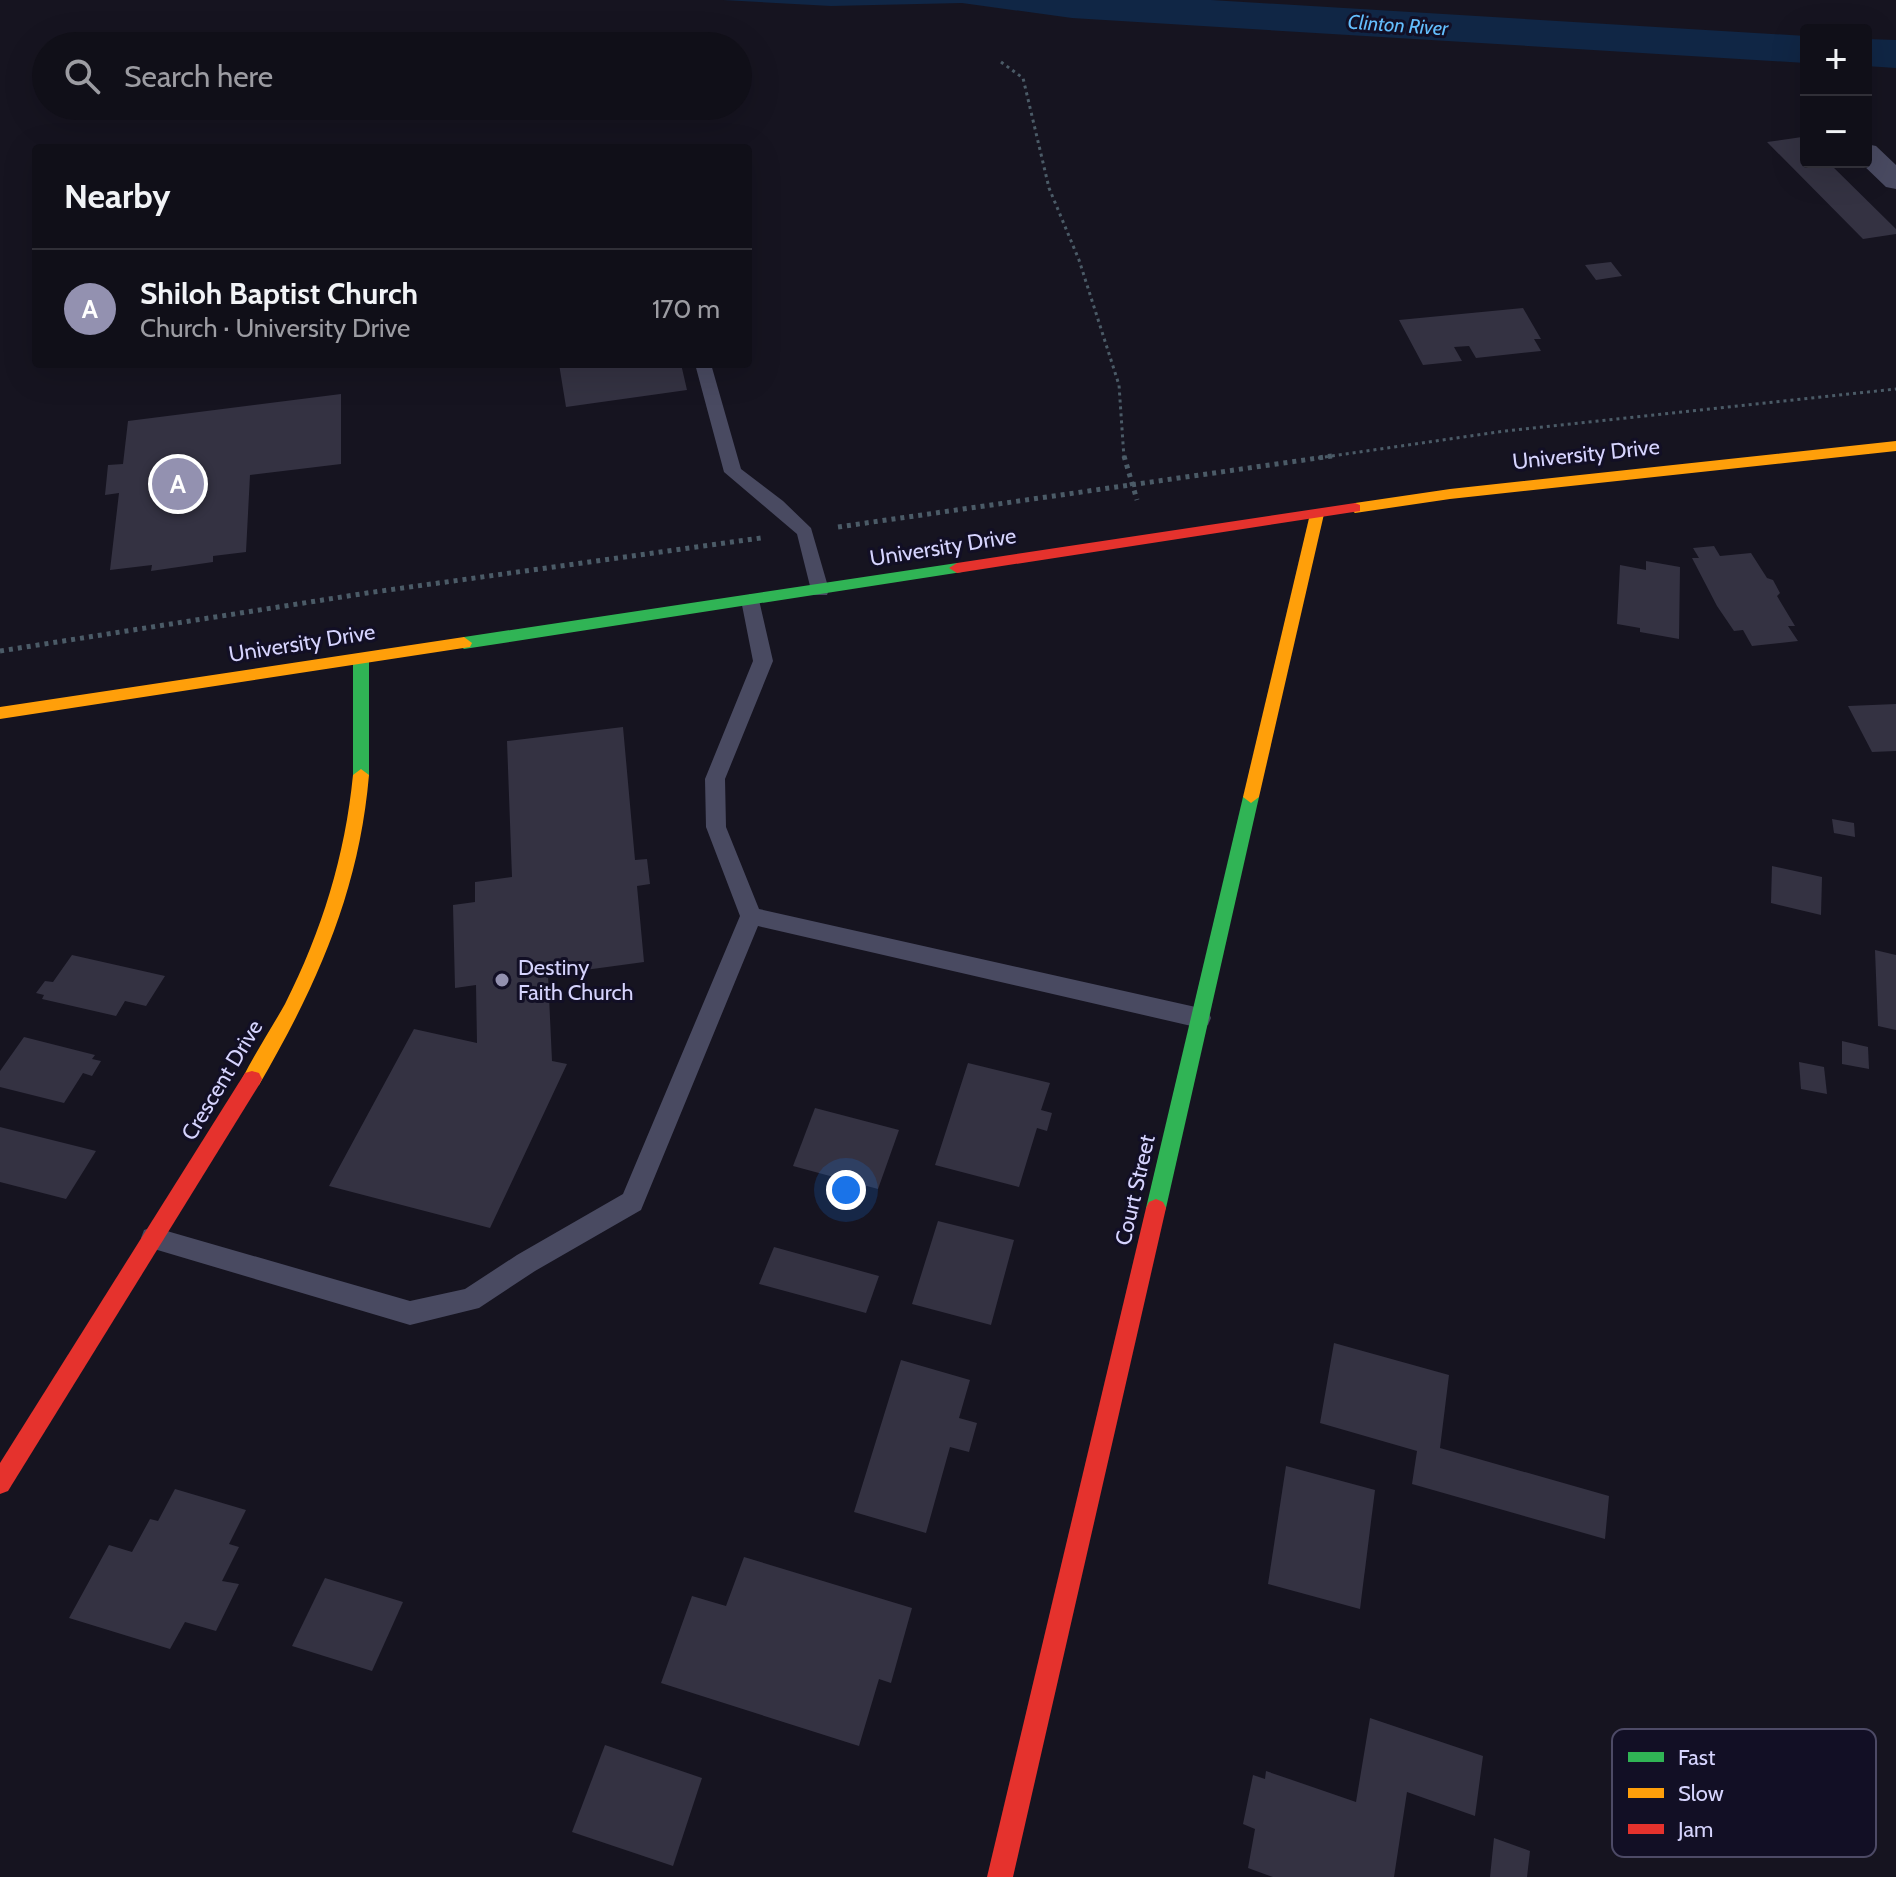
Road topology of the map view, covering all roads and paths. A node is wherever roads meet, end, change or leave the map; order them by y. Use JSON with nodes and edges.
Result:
{"nodes":[{"id":1,"x":1001,"y":62,"type":"dead end"},
{"id":2,"x":1872,"y":158,"type":"edge"},
{"id":3,"x":1896,"y":181,"type":"edge"},
{"id":4,"x":704,"y":368,"type":"edge"},
{"id":5,"x":1896,"y":389,"type":"edge"},
{"id":6,"x":1896,"y":446,"type":"edge"},
{"id":7,"x":1132,"y":485,"type":"junction"},
{"id":8,"x":1317,"y":514,"type":"junction"},
{"id":9,"x":805,"y":532,"type":"junction"},
{"id":10,"x":1150,"y":539,"type":"junction"},
{"id":11,"x":820,"y":590,"type":"junction"},
{"id":12,"x":750,"y":600,"type":"junction"},
{"id":13,"x":0,"y":651,"type":"edge"},
{"id":14,"x":361,"y":659,"type":"junction"},
{"id":15,"x":0,"y":713,"type":"edge"},
{"id":16,"x":751,"y":916,"type":"junction"},
{"id":17,"x":1200,"y":1018,"type":"junction"},
{"id":18,"x":153,"y":1238,"type":"junction"},
{"id":19,"x":0,"y":1483,"type":"edge"},
{"id":20,"x":1000,"y":1877,"type":"edge"}],
"edges":[{"from":1,"to":7,"type":"path"},
{"from":2,"to":3,"type":"street"},
{"from":4,"to":9,"type":"lane"},
{"from":5,"to":7,"type":"path"},
{"from":6,"to":8,"type":"street","name":"University Drive"},
{"from":7,"to":9,"type":"path"},
{"from":7,"to":10,"type":"path"},
{"from":8,"to":10,"type":"street","name":"University Drive"},
{"from":8,"to":17,"type":"street","name":"Court Street"},
{"from":9,"to":11,"type":"lane"},
{"from":9,"to":13,"type":"path"},
{"from":10,"to":11,"type":"street","name":"University Drive"},
{"from":11,"to":12,"type":"street","name":"University Drive"},
{"from":12,"to":14,"type":"street","name":"University Drive"},
{"from":12,"to":16,"type":"lane"},
{"from":14,"to":15,"type":"street","name":"University Drive"},
{"from":14,"to":18,"type":"street","name":"Crescent Drive"},
{"from":16,"to":17,"type":"lane"},
{"from":16,"to":18,"type":"lane"},
{"from":17,"to":20,"type":"street","name":"Court Street"},
{"from":18,"to":19,"type":"street","name":"Crescent Drive"}]}
